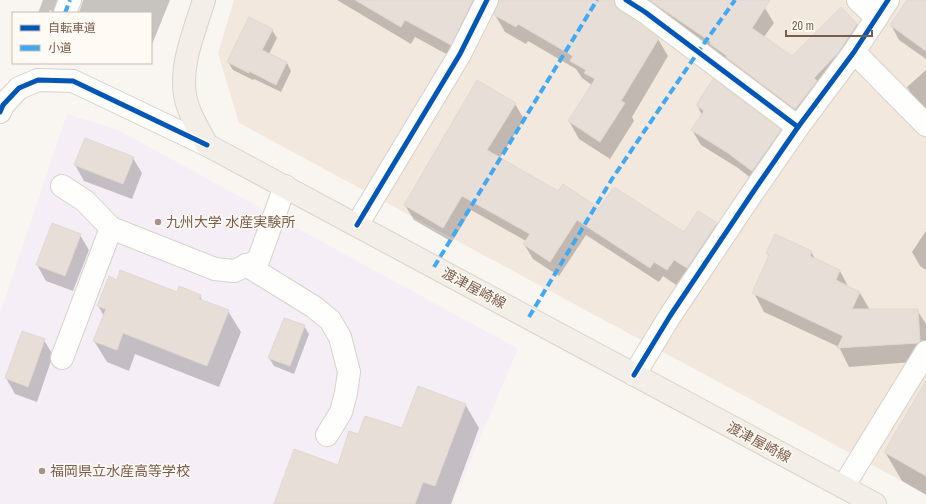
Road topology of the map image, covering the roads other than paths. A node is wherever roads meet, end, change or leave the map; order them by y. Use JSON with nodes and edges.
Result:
{"nodes":[{"id":1,"x":70,"y":0,"type":"edge"},
{"id":2,"x":204,"y":0,"type":"edge"},
{"id":3,"x":487,"y":0,"type":"edge"},
{"id":4,"x":626,"y":0,"type":"edge"},
{"id":5,"x":858,"y":0,"type":"edge"},
{"id":6,"x":882,"y":9,"type":"edge"},
{"id":7,"x":65,"y":12,"type":"edge"},
{"id":8,"x":854,"y":52,"type":"junction"},
{"id":9,"x":41,"y":71,"type":"edge"},
{"id":10,"x":0,"y":112,"type":"edge"},
{"id":11,"x":926,"y":125,"type":"edge"},
{"id":12,"x":798,"y":127,"type":"junction"},
{"id":13,"x":207,"y":145,"type":"junction"},
{"id":14,"x":62,"y":186,"type":"dead end"},
{"id":15,"x":285,"y":186,"type":"junction"},
{"id":16,"x":357,"y":225,"type":"junction"},
{"id":17,"x":111,"y":228,"type":"junction"},
{"id":18,"x":246,"y":265,"type":"junction"},
{"id":19,"x":926,"y":352,"type":"edge"},
{"id":20,"x":62,"y":358,"type":"dead end"},
{"id":21,"x":634,"y":375,"type":"junction"},
{"id":22,"x":327,"y":435,"type":"dead end"},
{"id":23,"x":843,"y":487,"type":"junction"},
{"id":24,"x":875,"y":504,"type":"edge"}],
"edges":[{"from":1,"to":7,"type":"street"},
{"from":2,"to":13,"type":"main road"},
{"from":3,"to":16,"type":"street"},
{"from":4,"to":12,"type":"street"},
{"from":5,"to":6,"type":"street"},
{"from":6,"to":8,"type":"street"},
{"from":8,"to":11,"type":"street"},
{"from":8,"to":12,"type":"street"},
{"from":9,"to":10,"type":"street"},
{"from":9,"to":13,"type":"street"},
{"from":12,"to":21,"type":"street"},
{"from":13,"to":15,"type":"main road","name":"渡津屋崎線"},
{"from":14,"to":17,"type":"street"},
{"from":15,"to":16,"type":"main road","name":"渡津屋崎線"},
{"from":15,"to":18,"type":"street"},
{"from":16,"to":21,"type":"main road","name":"渡津屋崎線"},
{"from":17,"to":18,"type":"street"},
{"from":17,"to":20,"type":"street"},
{"from":18,"to":22,"type":"street"},
{"from":19,"to":23,"type":"street"},
{"from":21,"to":23,"type":"main road","name":"渡津屋崎線"},
{"from":23,"to":24,"type":"main road","name":"渡津屋崎線"}]}
